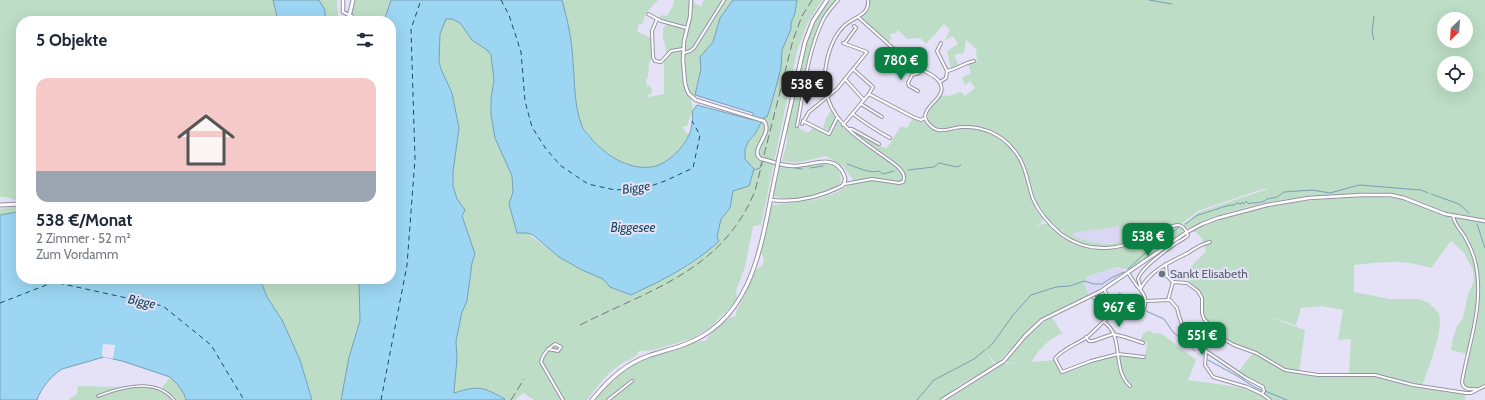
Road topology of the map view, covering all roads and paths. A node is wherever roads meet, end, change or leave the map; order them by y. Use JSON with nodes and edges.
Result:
{"nodes":[{"id":1,"x":343,"y":0,"type":"edge"},
{"id":2,"x":353,"y":0,"type":"edge"},
{"id":3,"x":691,"y":0,"type":"edge"},
{"id":4,"x":724,"y":0,"type":"edge"},
{"id":5,"x":827,"y":0,"type":"edge"},
{"id":6,"x":838,"y":0,"type":"edge"},
{"id":7,"x":868,"y":0,"type":"edge"},
{"id":8,"x":648,"y":14,"type":"dead end"},
{"id":9,"x":350,"y":15,"type":"joint"},
{"id":10,"x":858,"y":17,"type":"junction"},
{"id":11,"x":657,"y":19,"type":"junction"},
{"id":12,"x":854,"y":26,"type":"dead end"},
{"id":13,"x":687,"y":28,"type":"junction"},
{"id":14,"x":941,"y":43,"type":"dead end"},
{"id":15,"x":683,"y":51,"type":"junction"},
{"id":16,"x":974,"y":61,"type":"dead end"},
{"id":17,"x":853,"y":70,"type":"junction"},
{"id":18,"x":921,"y":70,"type":"junction"},
{"id":19,"x":947,"y":71,"type":"junction"},
{"id":20,"x":845,"y":79,"type":"junction"},
{"id":21,"x":940,"y":82,"type":"junction"},
{"id":22,"x":918,"y":91,"type":"dead end"},
{"id":23,"x":869,"y":94,"type":"junction"},
{"id":24,"x":827,"y":97,"type":"junction"},
{"id":25,"x":864,"y":100,"type":"junction"},
{"id":26,"x":861,"y":104,"type":"junction"},
{"id":27,"x":853,"y":114,"type":"junction"},
{"id":28,"x":882,"y":117,"type":"dead end"},
{"id":29,"x":838,"y":118,"type":"junction"},
{"id":30,"x":926,"y":118,"type":"junction"},
{"id":31,"x":803,"y":121,"type":"junction"},
{"id":32,"x":802,"y":124,"type":"dead end"},
{"id":33,"x":843,"y":124,"type":"junction"},
{"id":34,"x":798,"y":126,"type":"dead end"},
{"id":35,"x":848,"y":129,"type":"junction"},
{"id":36,"x":890,"y":138,"type":"dead end"},
{"id":37,"x":879,"y":144,"type":"dead end"},
{"id":38,"x":845,"y":184,"type":"junction"},
{"id":39,"x":770,"y":200,"type":"junction"},
{"id":40,"x":16,"y":204,"type":"edge"},
{"id":41,"x":0,"y":205,"type":"edge"},
{"id":42,"x":1453,"y":215,"type":"junction"},
{"id":43,"x":1485,"y":220,"type":"edge"},
{"id":44,"x":1187,"y":232,"type":"junction"},
{"id":45,"x":1210,"y":242,"type":"dead end"},
{"id":46,"x":1166,"y":264,"type":"junction"},
{"id":47,"x":1128,"y":273,"type":"junction"},
{"id":48,"x":1173,"y":282,"type":"junction"},
{"id":49,"x":1141,"y":288,"type":"junction"},
{"id":50,"x":1104,"y":289,"type":"junction"},
{"id":51,"x":1107,"y":296,"type":"junction"},
{"id":52,"x":1094,"y":298,"type":"dead end"},
{"id":53,"x":1168,"y":300,"type":"junction"},
{"id":54,"x":1146,"y":301,"type":"junction"},
{"id":55,"x":1134,"y":309,"type":"junction"},
{"id":56,"x":1104,"y":322,"type":"junction"},
{"id":57,"x":1113,"y":334,"type":"junction"},
{"id":58,"x":1086,"y":337,"type":"junction"},
{"id":59,"x":1143,"y":343,"type":"dead end"},
{"id":60,"x":548,"y":349,"type":"junction"},
{"id":61,"x":1206,"y":351,"type":"junction"},
{"id":62,"x":1118,"y":354,"type":"junction"},
{"id":63,"x":1144,"y":357,"type":"dead end"},
{"id":64,"x":632,"y":381,"type":"dead end"},
{"id":65,"x":1130,"y":386,"type":"dead end"},
{"id":66,"x":1485,"y":386,"type":"edge"},
{"id":67,"x":1477,"y":389,"type":"junction"},
{"id":68,"x":1262,"y":394,"type":"junction"},
{"id":69,"x":98,"y":396,"type":"dead end"},
{"id":70,"x":174,"y":400,"type":"edge"},
{"id":71,"x":563,"y":400,"type":"edge"},
{"id":72,"x":592,"y":400,"type":"edge"},
{"id":73,"x":608,"y":400,"type":"edge"},
{"id":74,"x":942,"y":400,"type":"edge"},
{"id":75,"x":1270,"y":400,"type":"edge"}],
"edges":[{"from":1,"to":9,"type":"street"},
{"from":2,"to":9,"type":"main road"},
{"from":3,"to":13,"type":"street"},
{"from":4,"to":15,"type":"street"},
{"from":5,"to":39,"type":"main road","bridge":true},
{"from":6,"to":34,"type":"street"},
{"from":7,"to":10,"type":"street"},
{"from":8,"to":11,"type":"street"},
{"from":10,"to":18,"type":"street"},
{"from":10,"to":24,"type":"street"},
{"from":11,"to":13,"type":"street"},
{"from":11,"to":15,"type":"street"},
{"from":12,"to":17,"type":"street"},
{"from":13,"to":15,"type":"street"},
{"from":14,"to":19,"type":"street"},
{"from":15,"to":38,"type":"street","bridge":true},
{"from":16,"to":19,"type":"street"},
{"from":17,"to":20,"type":"street"},
{"from":17,"to":23,"type":"street"},
{"from":18,"to":21,"type":"street"},
{"from":18,"to":22,"type":"street"},
{"from":19,"to":21,"type":"street"},
{"from":20,"to":24,"type":"street"},
{"from":20,"to":25,"type":"street"},
{"from":21,"to":30,"type":"street"},
{"from":23,"to":25,"type":"street"},
{"from":23,"to":30,"type":"street"},
{"from":24,"to":29,"type":"street"},
{"from":24,"to":31,"type":"street"},
{"from":25,"to":26,"type":"street"},
{"from":26,"to":27,"type":"street"},
{"from":26,"to":28,"type":"street"},
{"from":27,"to":33,"type":"street"},
{"from":27,"to":36,"type":"street"},
{"from":29,"to":31,"type":"street"},
{"from":29,"to":33,"type":"street"},
{"from":30,"to":44,"type":"street"},
{"from":31,"to":32,"type":"street"},
{"from":33,"to":35,"type":"street"},
{"from":35,"to":37,"type":"street"},
{"from":35,"to":38,"type":"street"},
{"from":38,"to":39,"type":"street"},
{"from":39,"to":72,"type":"main road"},
{"from":40,"to":41,"type":"main road"},
{"from":42,"to":43,"type":"street"},
{"from":42,"to":44,"type":"street"},
{"from":42,"to":67,"type":"street"},
{"from":44,"to":47,"type":"street"},
{"from":44,"to":49,"type":"street"},
{"from":45,"to":46,"type":"street"},
{"from":46,"to":48,"type":"street"},
{"from":46,"to":49,"type":"street"},
{"from":47,"to":49,"type":"street"},
{"from":47,"to":50,"type":"street"},
{"from":48,"to":53,"type":"street"},
{"from":48,"to":67,"type":"street"},
{"from":49,"to":54,"type":"street"},
{"from":50,"to":51,"type":"street"},
{"from":50,"to":74,"type":"street"},
{"from":51,"to":52,"type":"street"},
{"from":51,"to":55,"type":"street"},
{"from":53,"to":54,"type":"street"},
{"from":53,"to":61,"type":"street"},
{"from":54,"to":55,"type":"street"},
{"from":55,"to":56,"type":"street"},
{"from":56,"to":57,"type":"street"},
{"from":56,"to":58,"type":"street"},
{"from":57,"to":58,"type":"street"},
{"from":57,"to":59,"type":"street"},
{"from":57,"to":62,"type":"street"},
{"from":58,"to":62,"type":"street"},
{"from":60,"to":60,"type":"street"},
{"from":60,"to":71,"type":"street"},
{"from":61,"to":68,"type":"street"},
{"from":61,"to":68,"type":"street"},
{"from":62,"to":63,"type":"street"},
{"from":62,"to":65,"type":"street"},
{"from":64,"to":73,"type":"street"},
{"from":66,"to":67,"type":"street"},
{"from":68,"to":75,"type":"street"},
{"from":69,"to":70,"type":"street"}]}
